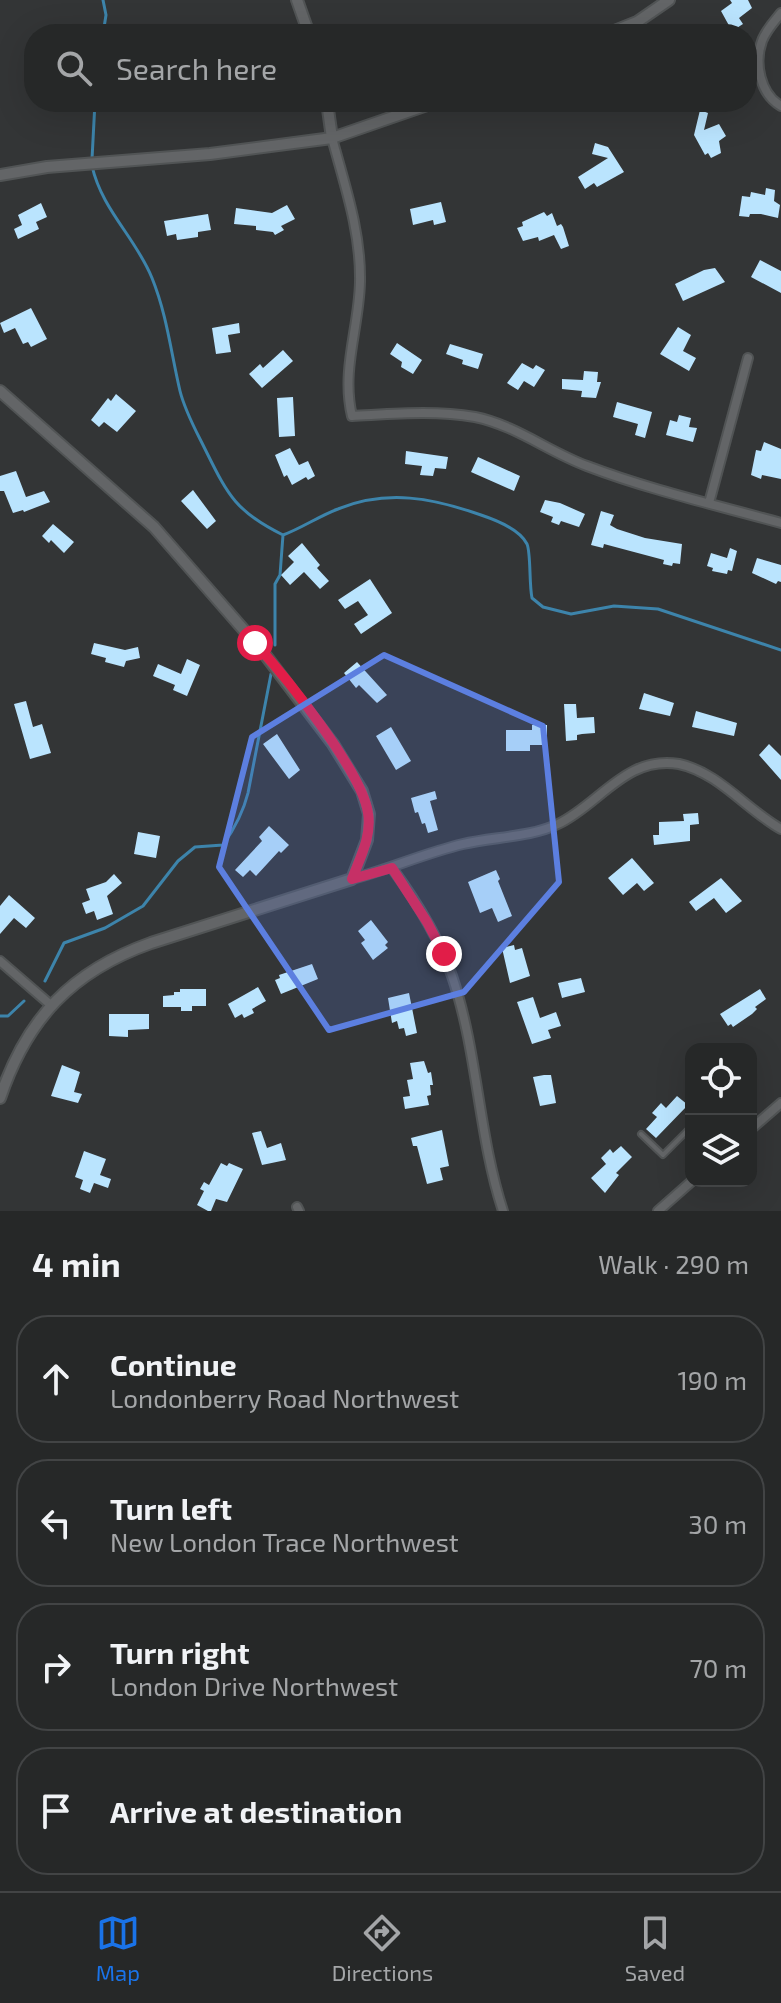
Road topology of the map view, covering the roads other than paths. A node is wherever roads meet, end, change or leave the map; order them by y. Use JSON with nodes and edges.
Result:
{"nodes":[{"id":1,"x":297,"y":0,"type":"edge"},
{"id":2,"x":669,"y":0,"type":"edge"},
{"id":3,"x":781,"y":13,"type":"edge"},
{"id":4,"x":305,"y":24,"type":"edge"},
{"id":5,"x":632,"y":24,"type":"edge"},
{"id":6,"x":781,"y":106,"type":"edge"},
{"id":7,"x":328,"y":112,"type":"edge"},
{"id":8,"x":407,"y":112,"type":"edge"},
{"id":9,"x":332,"y":138,"type":"junction"},
{"id":10,"x":0,"y":175,"type":"edge"},
{"id":11,"x":748,"y":358,"type":"dead end"},
{"id":12,"x":0,"y":391,"type":"edge"},
{"id":13,"x":709,"y":503,"type":"junction"},
{"id":14,"x":781,"y":523,"type":"edge"},
{"id":15,"x":781,"y":829,"type":"edge"},
{"id":16,"x":392,"y":868,"type":"junction"},
{"id":17,"x":352,"y":879,"type":"junction"},
{"id":18,"x":0,"y":961,"type":"edge"},
{"id":19,"x":52,"y":1006,"type":"junction"},
{"id":20,"x":0,"y":1098,"type":"edge"},
{"id":21,"x":781,"y":1103,"type":"edge"},
{"id":22,"x":757,"y":1124,"type":"edge"},
{"id":23,"x":685,"y":1133,"type":"edge"},
{"id":24,"x":641,"y":1134,"type":"dead end"},
{"id":25,"x":685,"y":1187,"type":"edge"},
{"id":26,"x":503,"y":1211,"type":"edge"},
{"id":27,"x":658,"y":1211,"type":"edge"}],
"edges":[{"from":1,"to":4,"type":"street"},
{"from":2,"to":5,"type":"street"},
{"from":3,"to":6,"type":"street"},
{"from":7,"to":9,"type":"street"},
{"from":8,"to":9,"type":"street"},
{"from":9,"to":10,"type":"street"},
{"from":9,"to":13,"type":"street"},
{"from":11,"to":13,"type":"street"},
{"from":12,"to":17,"type":"street"},
{"from":13,"to":14,"type":"street"},
{"from":15,"to":16,"type":"street"},
{"from":16,"to":17,"type":"street"},
{"from":16,"to":26,"type":"street"},
{"from":17,"to":19,"type":"street"},
{"from":18,"to":19,"type":"street"},
{"from":19,"to":20,"type":"street"},
{"from":21,"to":22,"type":"street"},
{"from":23,"to":24,"type":"lane"},
{"from":25,"to":27,"type":"street"}]}
